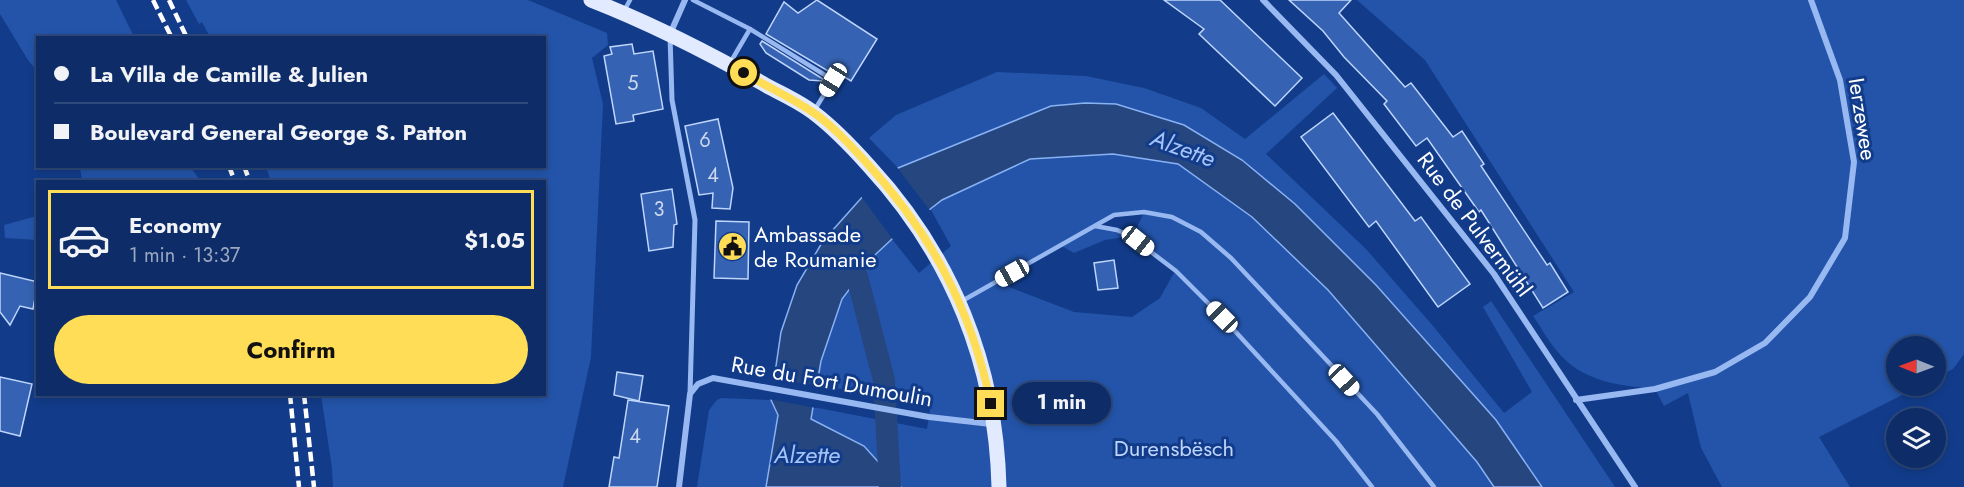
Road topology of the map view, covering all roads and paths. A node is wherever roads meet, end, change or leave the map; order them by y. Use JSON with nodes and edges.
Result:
{"nodes":[{"id":1,"x":591,"y":0,"type":"edge"},
{"id":2,"x":685,"y":0,"type":"edge"},
{"id":3,"x":693,"y":0,"type":"edge"},
{"id":4,"x":1263,"y":0,"type":"edge"},
{"id":5,"x":1811,"y":0,"type":"edge"},
{"id":6,"x":627,"y":6,"type":"edge"},
{"id":7,"x":750,"y":29,"type":"junction"},
{"id":8,"x":670,"y":34,"type":"junction"},
{"id":9,"x":729,"y":65,"type":"junction"},
{"id":10,"x":813,"y":112,"type":"junction"},
{"id":11,"x":1095,"y":226,"type":"junction"},
{"id":12,"x":960,"y":302,"type":"junction"},
{"id":13,"x":690,"y":394,"type":"junction"},
{"id":14,"x":1576,"y":399,"type":"junction"},
{"id":15,"x":995,"y":424,"type":"junction"},
{"id":16,"x":679,"y":487,"type":"edge"},
{"id":17,"x":999,"y":487,"type":"edge"},
{"id":18,"x":1372,"y":487,"type":"edge"},
{"id":19,"x":1434,"y":487,"type":"edge"},
{"id":20,"x":1635,"y":487,"type":"edge"}],
"edges":[{"from":1,"to":6,"type":"main road"},
{"from":2,"to":8,"type":"street"},
{"from":3,"to":7,"type":"lane"},
{"from":4,"to":14,"type":"street","name":"Rue de Pulvermühl"},
{"from":5,"to":14,"type":"street","name":"Ierzewee"},
{"from":6,"to":8,"type":"main road"},
{"from":7,"to":9,"type":"lane"},
{"from":7,"to":10,"type":"lane"},
{"from":8,"to":9,"type":"main road"},
{"from":8,"to":13,"type":"street"},
{"from":9,"to":10,"type":"main road"},
{"from":10,"to":12,"type":"main road"},
{"from":11,"to":12,"type":"lane"},
{"from":11,"to":18,"type":"lane"},
{"from":11,"to":19,"type":"lane"},
{"from":12,"to":15,"type":"main road"},
{"from":13,"to":15,"type":"street","name":"Rue du Fort Dumoulin"},
{"from":13,"to":16,"type":"street"},
{"from":14,"to":20,"type":"street","name":"Rue de Pulvermühl"},
{"from":15,"to":17,"type":"main road"}]}
